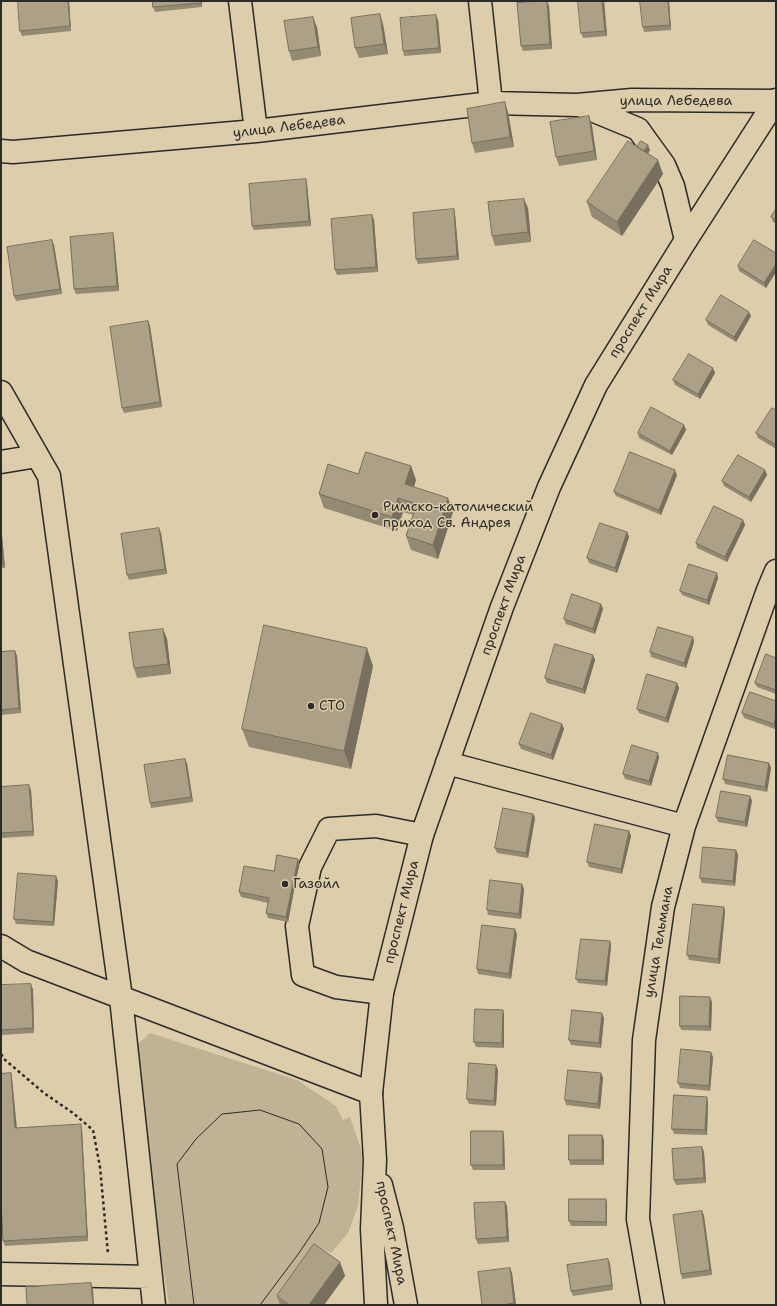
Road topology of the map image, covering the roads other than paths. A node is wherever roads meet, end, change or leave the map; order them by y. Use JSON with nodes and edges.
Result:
{"nodes":[{"id":1,"x":240,"y":1,"type":"edge"},
{"id":2,"x":480,"y":1,"type":"edge"},
{"id":3,"x":776,"y":101,"type":"edge"},
{"id":4,"x":491,"y":103,"type":"junction"},
{"id":5,"x":577,"y":104,"type":"junction"},
{"id":6,"x":256,"y":131,"type":"junction"},
{"id":7,"x":1,"y":151,"type":"edge"},
{"id":8,"x":686,"y":240,"type":"junction"},
{"id":9,"x":1,"y":392,"type":"edge"},
{"id":10,"x":38,"y":456,"type":"junction"},
{"id":11,"x":1,"y":462,"type":"edge"},
{"id":12,"x":776,"y":571,"type":"edge"},
{"id":13,"x":448,"y":764,"type":"junction"},
{"id":14,"x":684,"y":826,"type":"junction"},
{"id":15,"x":422,"y":835,"type":"junction"},
{"id":16,"x":1,"y":946,"type":"edge"},
{"id":17,"x":382,"y":993,"type":"junction"},
{"id":18,"x":121,"y":998,"type":"junction"},
{"id":19,"x":371,"y":1093,"type":"junction"},
{"id":20,"x":375,"y":1160,"type":"junction"},
{"id":21,"x":1,"y":1274,"type":"edge"},
{"id":22,"x":151,"y":1277,"type":"junction"},
{"id":23,"x":154,"y":1305,"type":"edge"},
{"id":24,"x":376,"y":1305,"type":"edge"},
{"id":25,"x":406,"y":1305,"type":"edge"},
{"id":26,"x":653,"y":1305,"type":"edge"}],
"edges":[{"from":1,"to":6,"type":"street"},
{"from":2,"to":4,"type":"street"},
{"from":3,"to":5,"type":"street","name":"улица Лебедева"},
{"from":3,"to":8,"type":"street","name":"проспект Мира"},
{"from":4,"to":5,"type":"street","name":"улица Лебедева"},
{"from":4,"to":6,"type":"street","name":"улица Лебедева"},
{"from":5,"to":8,"type":"street","name":"улица Лебедева"},
{"from":6,"to":7,"type":"street","name":"улица Лебедева"},
{"from":8,"to":13,"type":"street","name":"проспект Мира"},
{"from":9,"to":10,"type":"street"},
{"from":10,"to":11,"type":"street"},
{"from":10,"to":18,"type":"street"},
{"from":12,"to":14,"type":"street","name":"улица Тельмана"},
{"from":13,"to":14,"type":"street"},
{"from":13,"to":15,"type":"street","name":"проспект Мира"},
{"from":14,"to":26,"type":"street","name":"улица Тельмана"},
{"from":15,"to":17,"type":"street","name":"проспект Мира"},
{"from":15,"to":17,"type":"street"},
{"from":16,"to":18,"type":"street"},
{"from":17,"to":19,"type":"street","name":"проспект Мира"},
{"from":18,"to":19,"type":"street"},
{"from":18,"to":22,"type":"street"},
{"from":19,"to":20,"type":"street","name":"проспект Мира"},
{"from":20,"to":24,"type":"street","name":"проспект Мира"},
{"from":20,"to":25,"type":"street","name":"проспект Мира"},
{"from":21,"to":22,"type":"street"},
{"from":22,"to":23,"type":"street"}]}
